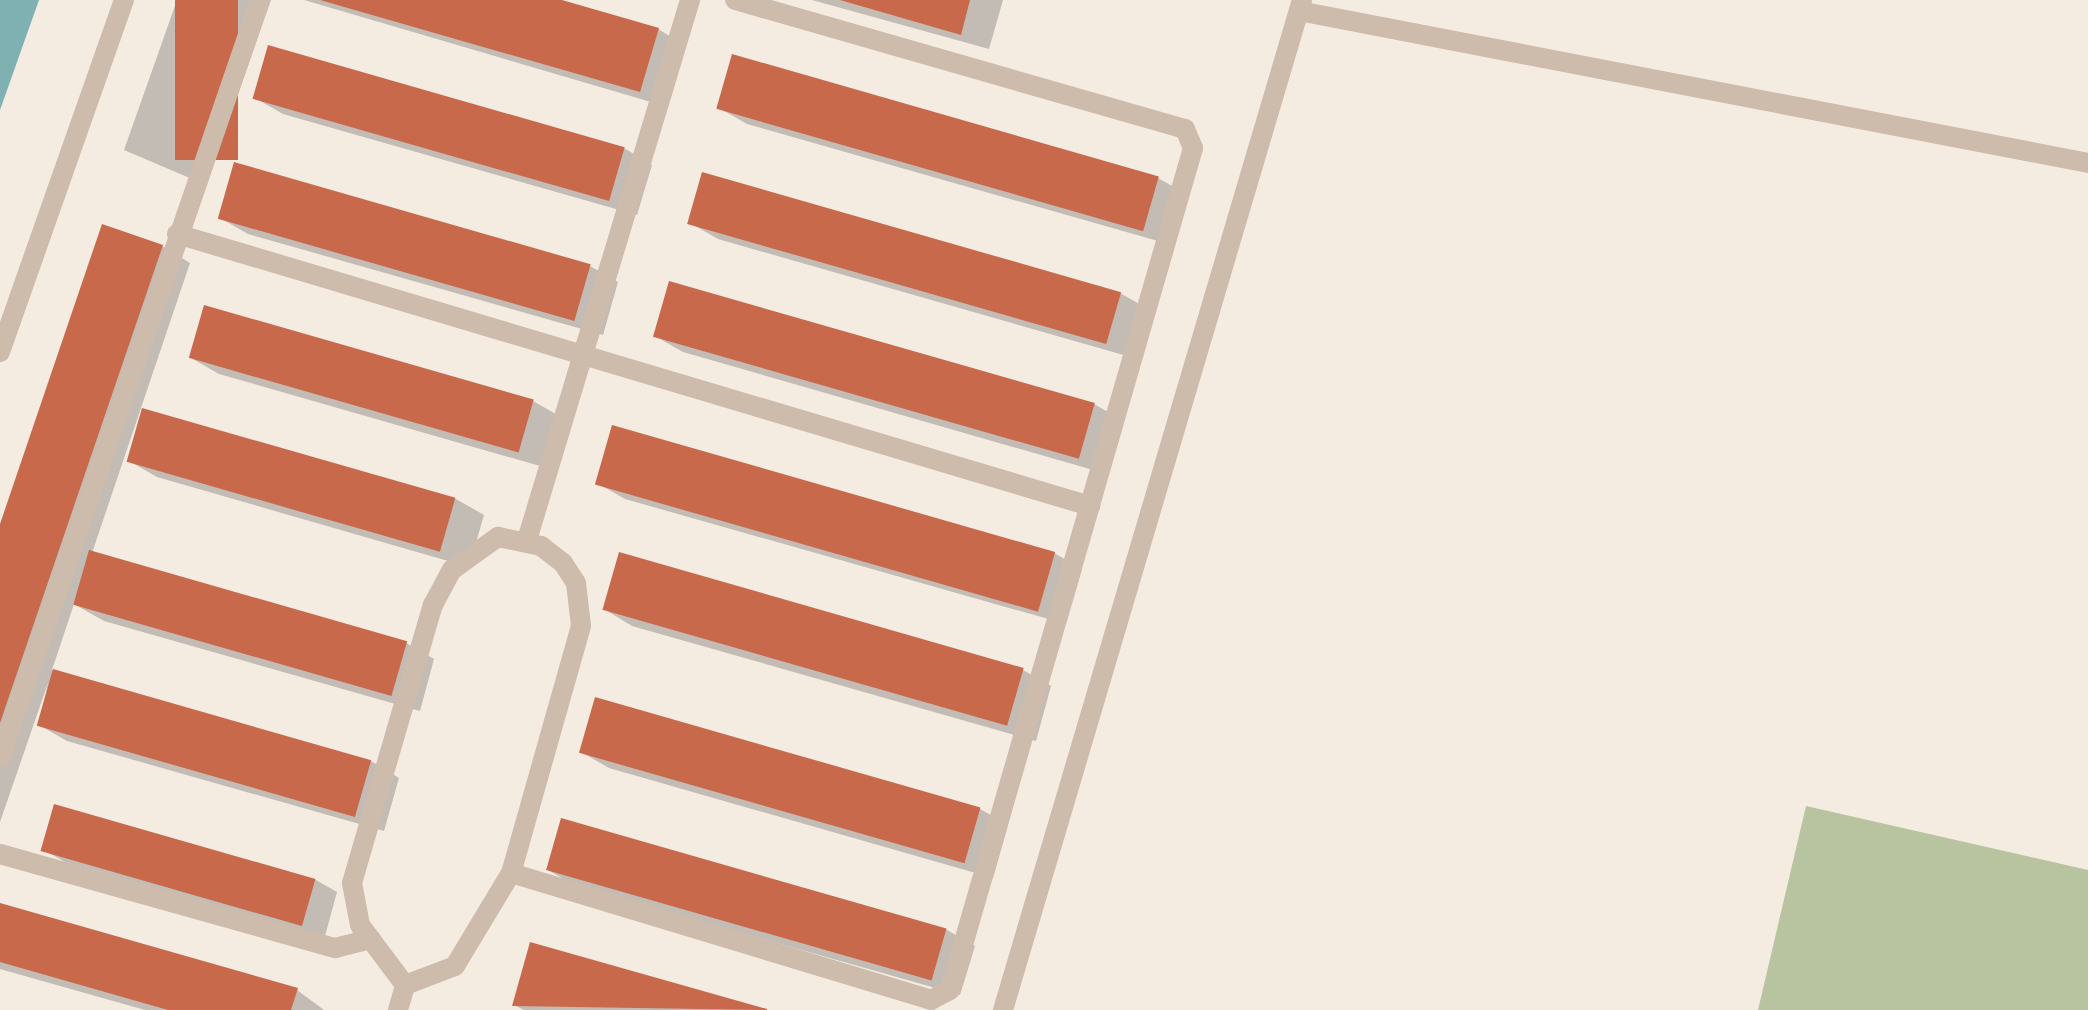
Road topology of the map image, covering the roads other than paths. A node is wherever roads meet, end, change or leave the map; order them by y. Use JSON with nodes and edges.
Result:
{"nodes":[{"id":1,"x":124,"y":0,"type":"edge"},
{"id":2,"x":260,"y":0,"type":"edge"},
{"id":3,"x":690,"y":0,"type":"edge"},
{"id":4,"x":735,"y":0,"type":"edge"},
{"id":5,"x":1300,"y":6,"type":"edge"},
{"id":6,"x":2088,"y":163,"type":"edge"},
{"id":7,"x":177,"y":234,"type":"junction"},
{"id":8,"x":0,"y":352,"type":"edge"},
{"id":9,"x":583,"y":355,"type":"junction"},
{"id":10,"x":1090,"y":506,"type":"junction"},
{"id":11,"x":527,"y":540,"type":"junction"},
{"id":12,"x":0,"y":758,"type":"edge"},
{"id":13,"x":0,"y":854,"type":"edge"},
{"id":14,"x":511,"y":873,"type":"junction"},
{"id":15,"x":371,"y":939,"type":"junction"},
{"id":16,"x":405,"y":985,"type":"junction"},
{"id":17,"x":398,"y":1010,"type":"edge"},
{"id":18,"x":1003,"y":1010,"type":"edge"}],
"edges":[{"from":1,"to":8,"type":"street"},
{"from":2,"to":7,"type":"street"},
{"from":3,"to":9,"type":"street"},
{"from":4,"to":10,"type":"street"},
{"from":5,"to":6,"type":"street"},
{"from":5,"to":18,"type":"street"},
{"from":7,"to":9,"type":"street"},
{"from":7,"to":12,"type":"street"},
{"from":9,"to":10,"type":"street"},
{"from":9,"to":11,"type":"street"},
{"from":10,"to":14,"type":"street"},
{"from":11,"to":14,"type":"street"},
{"from":11,"to":15,"type":"street"},
{"from":13,"to":15,"type":"street"},
{"from":14,"to":16,"type":"street"},
{"from":15,"to":16,"type":"street"},
{"from":16,"to":17,"type":"street"}]}
